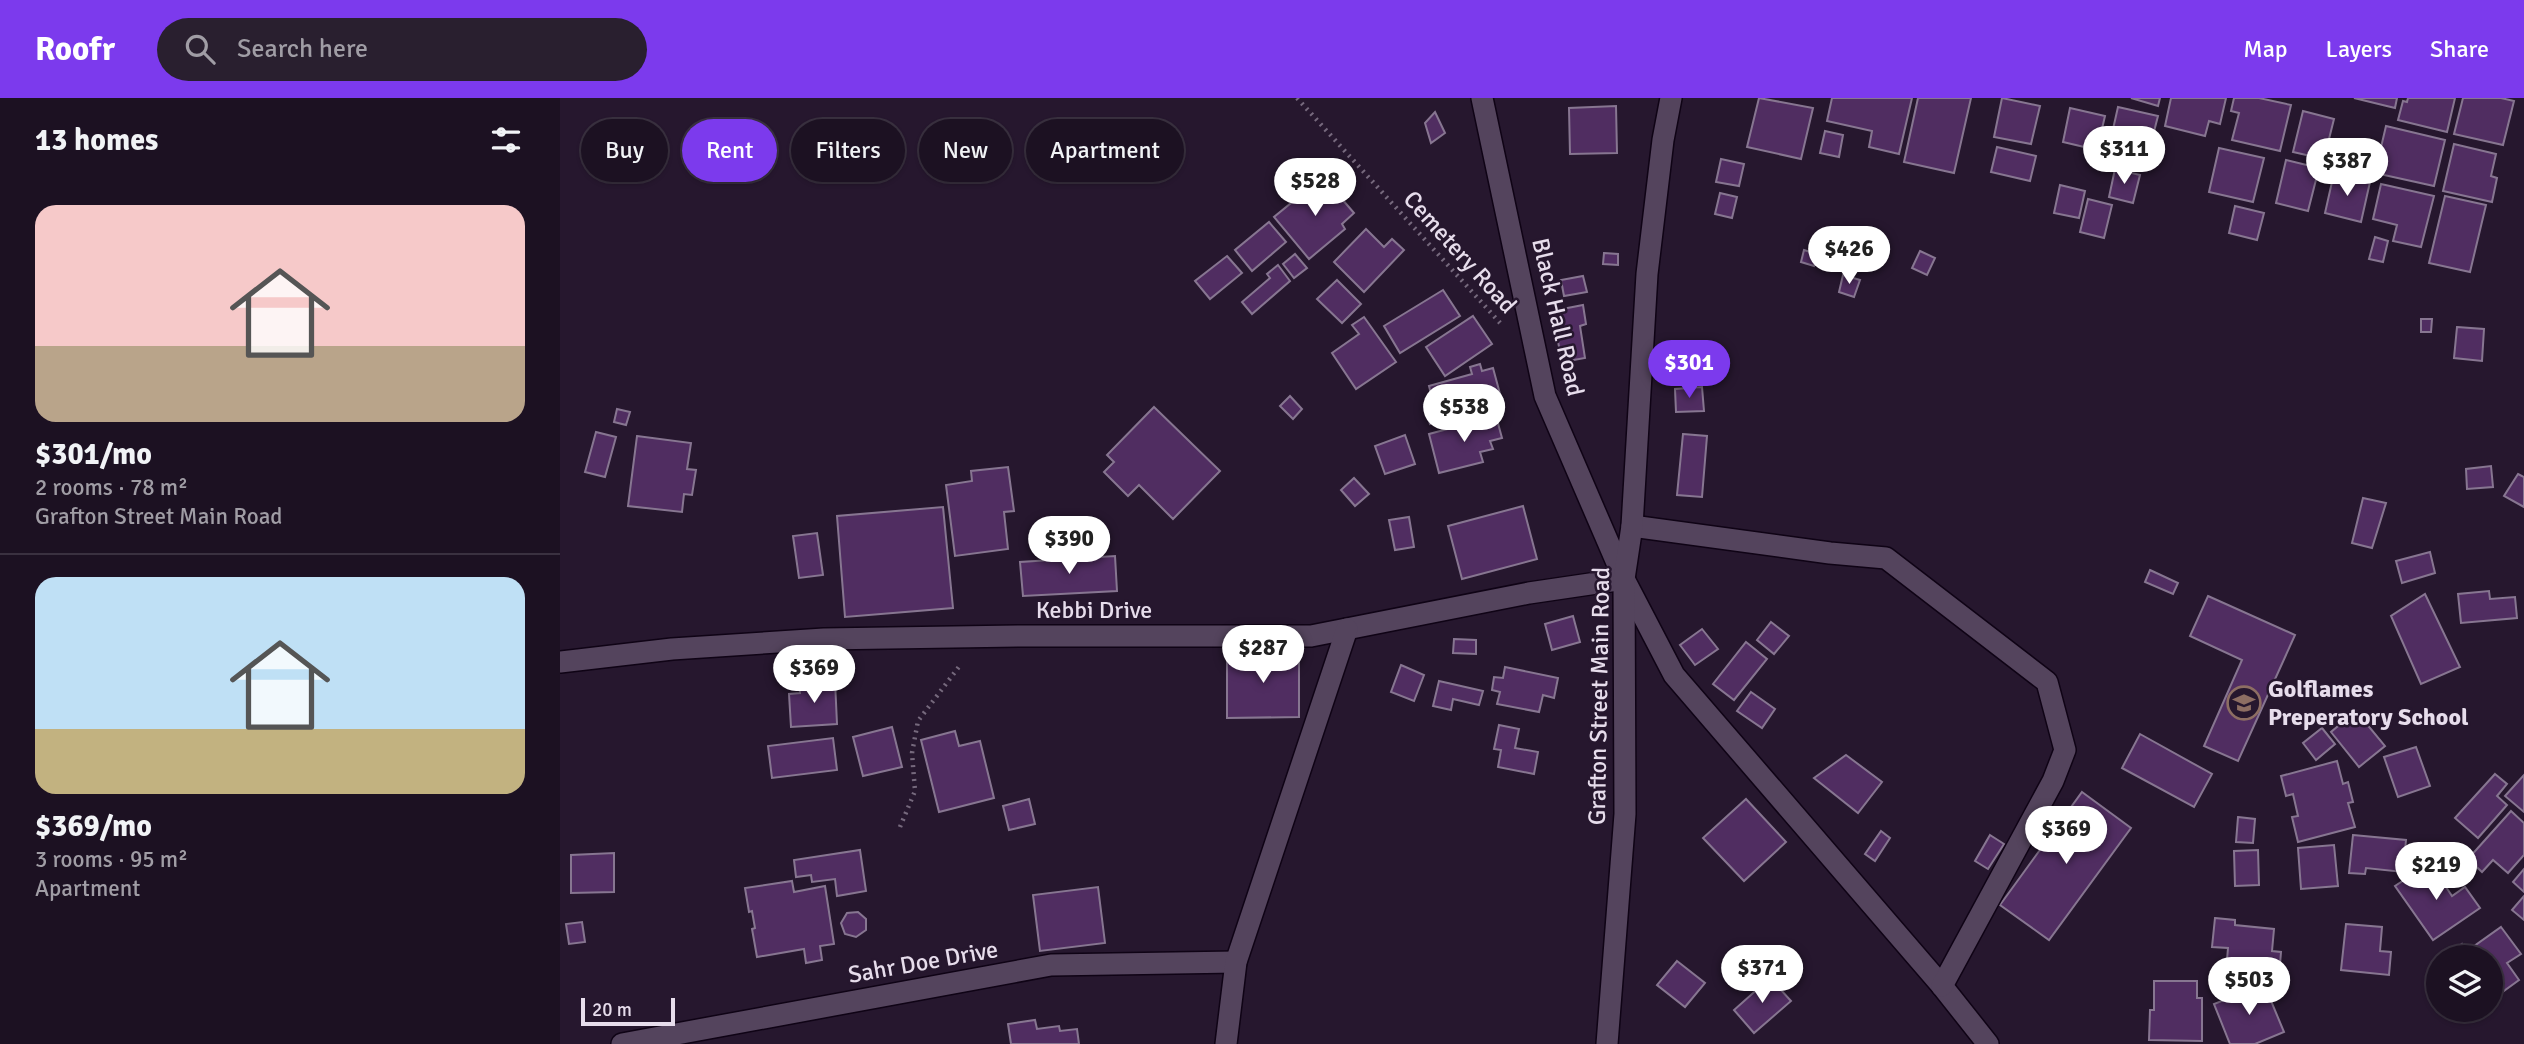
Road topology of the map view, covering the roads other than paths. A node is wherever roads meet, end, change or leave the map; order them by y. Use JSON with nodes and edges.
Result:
{"nodes":[{"id":1,"x":1482,"y":98,"type":"edge"},
{"id":2,"x":1671,"y":98,"type":"edge"},
{"id":3,"x":1632,"y":526,"type":"junction"},
{"id":4,"x":1624,"y":579,"type":"junction"},
{"id":5,"x":1347,"y":629,"type":"junction"},
{"id":6,"x":560,"y":662,"type":"edge"},
{"id":7,"x":1236,"y":962,"type":"junction"},
{"id":8,"x":1942,"y":986,"type":"junction"},
{"id":9,"x":622,"y":1044,"type":"edge"},
{"id":10,"x":1226,"y":1044,"type":"edge"},
{"id":11,"x":1607,"y":1044,"type":"edge"},
{"id":12,"x":1988,"y":1044,"type":"edge"}],
"edges":[{"from":1,"to":4,"type":"street","name":"Black Hall Road"},
{"from":2,"to":3,"type":"street","name":"Grafton Street Main Road"},
{"from":3,"to":4,"type":"street","name":"Grafton Street Main Road"},
{"from":3,"to":8,"type":"street"},
{"from":4,"to":5,"type":"street","name":"Kebbi Drive"},
{"from":4,"to":8,"type":"street","name":"Black Hall Road"},
{"from":4,"to":11,"type":"street","name":"Grafton Street Main Road"},
{"from":5,"to":6,"type":"street","name":"Kebbi Drive"},
{"from":5,"to":7,"type":"street"},
{"from":7,"to":9,"type":"street","name":"Sahr Doe Drive"},
{"from":7,"to":10,"type":"street"},
{"from":8,"to":12,"type":"street","name":"Black Hall Road"}]}
